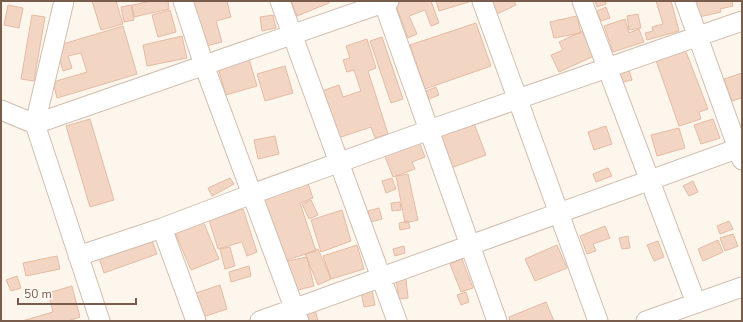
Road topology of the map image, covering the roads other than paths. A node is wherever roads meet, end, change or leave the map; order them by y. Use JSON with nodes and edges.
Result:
{"nodes":[{"id":1,"x":64,"y":1,"type":"edge"},
{"id":2,"x":183,"y":1,"type":"edge"},
{"id":3,"x":280,"y":1,"type":"edge"},
{"id":4,"x":482,"y":1,"type":"edge"},
{"id":5,"x":582,"y":1,"type":"edge"},
{"id":6,"x":685,"y":1,"type":"edge"},
{"id":7,"x":385,"y":2,"type":"edge"},
{"id":8,"x":742,"y":21,"type":"edge"},
{"id":9,"x":292,"y":34,"type":"junction"},
{"id":10,"x":698,"y":37,"type":"junction"},
{"id":11,"x":204,"y":65,"type":"junction"},
{"id":12,"x":607,"y":68,"type":"junction"},
{"id":13,"x":518,"y":100,"type":"junction"},
{"id":14,"x":1,"y":110,"type":"edge"},
{"id":15,"x":35,"y":124,"type":"junction"},
{"id":16,"x":429,"y":130,"type":"junction"},
{"id":17,"x":741,"y":152,"type":"edge"},
{"id":18,"x":339,"y":162,"type":"junction"},
{"id":19,"x":650,"y":180,"type":"junction"},
{"id":20,"x":252,"y":194,"type":"junction"},
{"id":21,"x":559,"y":213,"type":"junction"},
{"id":22,"x":162,"y":228,"type":"junction"},
{"id":23,"x":470,"y":244,"type":"junction"},
{"id":24,"x":78,"y":256,"type":"junction"},
{"id":25,"x":381,"y":277,"type":"junction"},
{"id":26,"x":742,"y":287,"type":"edge"},
{"id":27,"x":696,"y":303,"type":"junction"},
{"id":28,"x":297,"y":315,"type":"edge"},
{"id":29,"x":100,"y":321,"type":"edge"},
{"id":30,"x":196,"y":321,"type":"edge"},
{"id":31,"x":260,"y":321,"type":"edge"},
{"id":32,"x":397,"y":321,"type":"edge"},
{"id":33,"x":497,"y":321,"type":"edge"},
{"id":34,"x":598,"y":321,"type":"edge"},
{"id":35,"x":646,"y":321,"type":"edge"}],
"edges":[{"from":1,"to":15,"type":"street"},
{"from":2,"to":11,"type":"street"},
{"from":3,"to":9,"type":"street"},
{"from":4,"to":13,"type":"street"},
{"from":5,"to":12,"type":"street"},
{"from":6,"to":10,"type":"street"},
{"from":7,"to":9,"type":"street"},
{"from":7,"to":16,"type":"street"},
{"from":8,"to":10,"type":"street"},
{"from":9,"to":11,"type":"street"},
{"from":9,"to":18,"type":"street"},
{"from":10,"to":12,"type":"street"},
{"from":10,"to":17,"type":"street"},
{"from":11,"to":15,"type":"street"},
{"from":11,"to":20,"type":"street"},
{"from":12,"to":13,"type":"street"},
{"from":12,"to":19,"type":"street"},
{"from":13,"to":16,"type":"street"},
{"from":13,"to":21,"type":"street"},
{"from":14,"to":15,"type":"street"},
{"from":15,"to":24,"type":"street"},
{"from":16,"to":18,"type":"street"},
{"from":16,"to":23,"type":"street"},
{"from":17,"to":19,"type":"street"},
{"from":18,"to":20,"type":"street"},
{"from":18,"to":25,"type":"street"},
{"from":19,"to":21,"type":"street"},
{"from":19,"to":27,"type":"street"},
{"from":20,"to":22,"type":"street"},
{"from":20,"to":28,"type":"street"},
{"from":21,"to":23,"type":"street"},
{"from":21,"to":34,"type":"street"},
{"from":22,"to":24,"type":"street"},
{"from":22,"to":30,"type":"street"},
{"from":23,"to":25,"type":"street"},
{"from":23,"to":33,"type":"street"},
{"from":24,"to":29,"type":"street"},
{"from":25,"to":28,"type":"street"},
{"from":25,"to":32,"type":"street"},
{"from":26,"to":27,"type":"street"},
{"from":27,"to":35,"type":"street"},
{"from":28,"to":31,"type":"street"}]}
